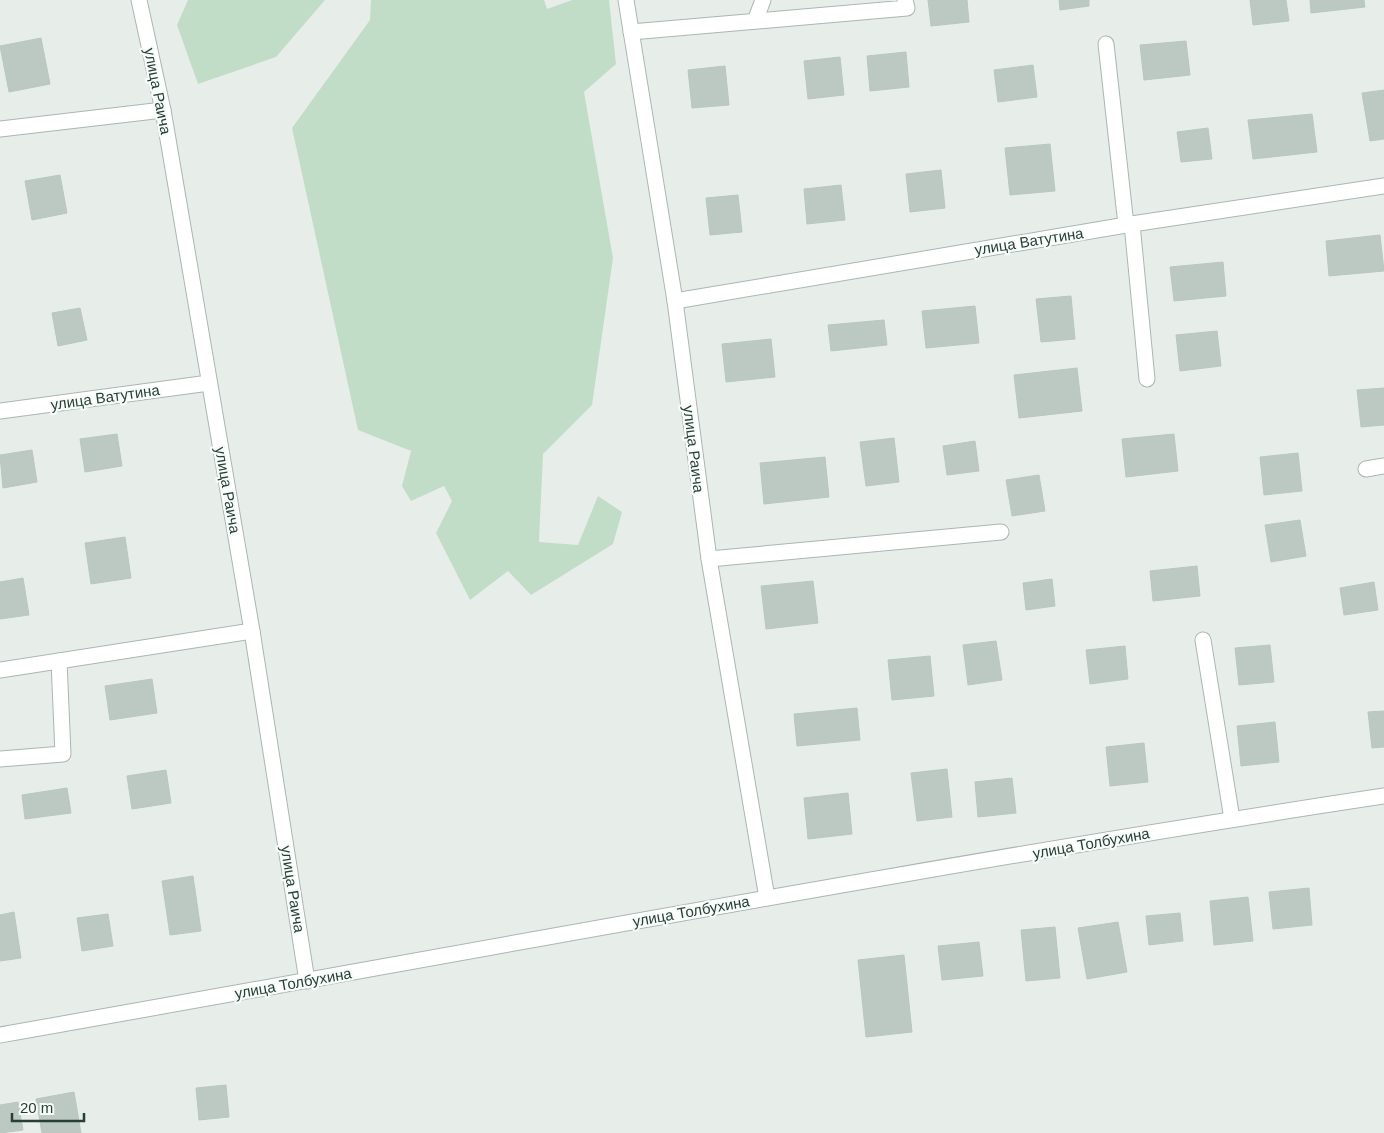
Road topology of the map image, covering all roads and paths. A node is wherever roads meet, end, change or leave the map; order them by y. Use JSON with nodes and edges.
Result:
{"nodes":[{"id":1,"x":139,"y":0,"type":"edge"},
{"id":2,"x":626,"y":0,"type":"edge"},
{"id":3,"x":763,"y":0,"type":"edge"},
{"id":4,"x":905,"y":0,"type":"edge"},
{"id":5,"x":755,"y":21,"type":"junction"},
{"id":6,"x":631,"y":32,"type":"junction"},
{"id":7,"x":1106,"y":44,"type":"dead end"},
{"id":8,"x":163,"y":110,"type":"junction"},
{"id":9,"x":0,"y":129,"type":"edge"},
{"id":10,"x":1384,"y":186,"type":"edge"},
{"id":11,"x":1129,"y":225,"type":"junction"},
{"id":12,"x":675,"y":301,"type":"junction"},
{"id":13,"x":1147,"y":379,"type":"dead end"},
{"id":14,"x":209,"y":383,"type":"junction"},
{"id":15,"x":0,"y":412,"type":"edge"},
{"id":16,"x":1384,"y":466,"type":"edge"},
{"id":17,"x":1366,"y":469,"type":"dead end"},
{"id":18,"x":1001,"y":532,"type":"dead end"},
{"id":19,"x":708,"y":558,"type":"junction"},
{"id":20,"x":252,"y":631,"type":"junction"},
{"id":21,"x":1203,"y":640,"type":"dead end"},
{"id":22,"x":58,"y":661,"type":"junction"},
{"id":23,"x":0,"y":670,"type":"edge"},
{"id":24,"x":0,"y":760,"type":"edge"},
{"id":25,"x":1384,"y":796,"type":"edge"},
{"id":26,"x":1232,"y":819,"type":"junction"},
{"id":27,"x":767,"y":898,"type":"junction"},
{"id":28,"x":307,"y":981,"type":"junction"},
{"id":29,"x":0,"y":1035,"type":"edge"}],
"edges":[{"from":1,"to":8,"type":"street","name":"улица Раича"},
{"from":2,"to":6,"type":"street","name":"улица Раича"},
{"from":3,"to":5,"type":"street"},
{"from":4,"to":5,"type":"street"},
{"from":5,"to":6,"type":"street"},
{"from":6,"to":12,"type":"street","name":"улица Раича"},
{"from":7,"to":11,"type":"street"},
{"from":8,"to":9,"type":"street"},
{"from":8,"to":14,"type":"street","name":"улица Раича"},
{"from":10,"to":11,"type":"street","name":"улица Ватутина"},
{"from":11,"to":12,"type":"street","name":"улица Ватутина"},
{"from":11,"to":13,"type":"street"},
{"from":12,"to":19,"type":"street","name":"улица Раича"},
{"from":14,"to":15,"type":"street","name":"улица Ватутина"},
{"from":14,"to":20,"type":"street","name":"улица Раича"},
{"from":16,"to":17,"type":"street"},
{"from":18,"to":19,"type":"street"},
{"from":19,"to":27,"type":"street","name":"улица Раича"},
{"from":20,"to":22,"type":"street"},
{"from":20,"to":28,"type":"street","name":"улица Раича"},
{"from":21,"to":26,"type":"street"},
{"from":22,"to":23,"type":"street"},
{"from":22,"to":24,"type":"street"},
{"from":25,"to":26,"type":"street","name":"улица Толбухина"},
{"from":26,"to":27,"type":"street","name":"улица Толбухина"},
{"from":27,"to":28,"type":"street","name":"улица Толбухина"},
{"from":28,"to":29,"type":"street","name":"улица Толбухина"}]}
